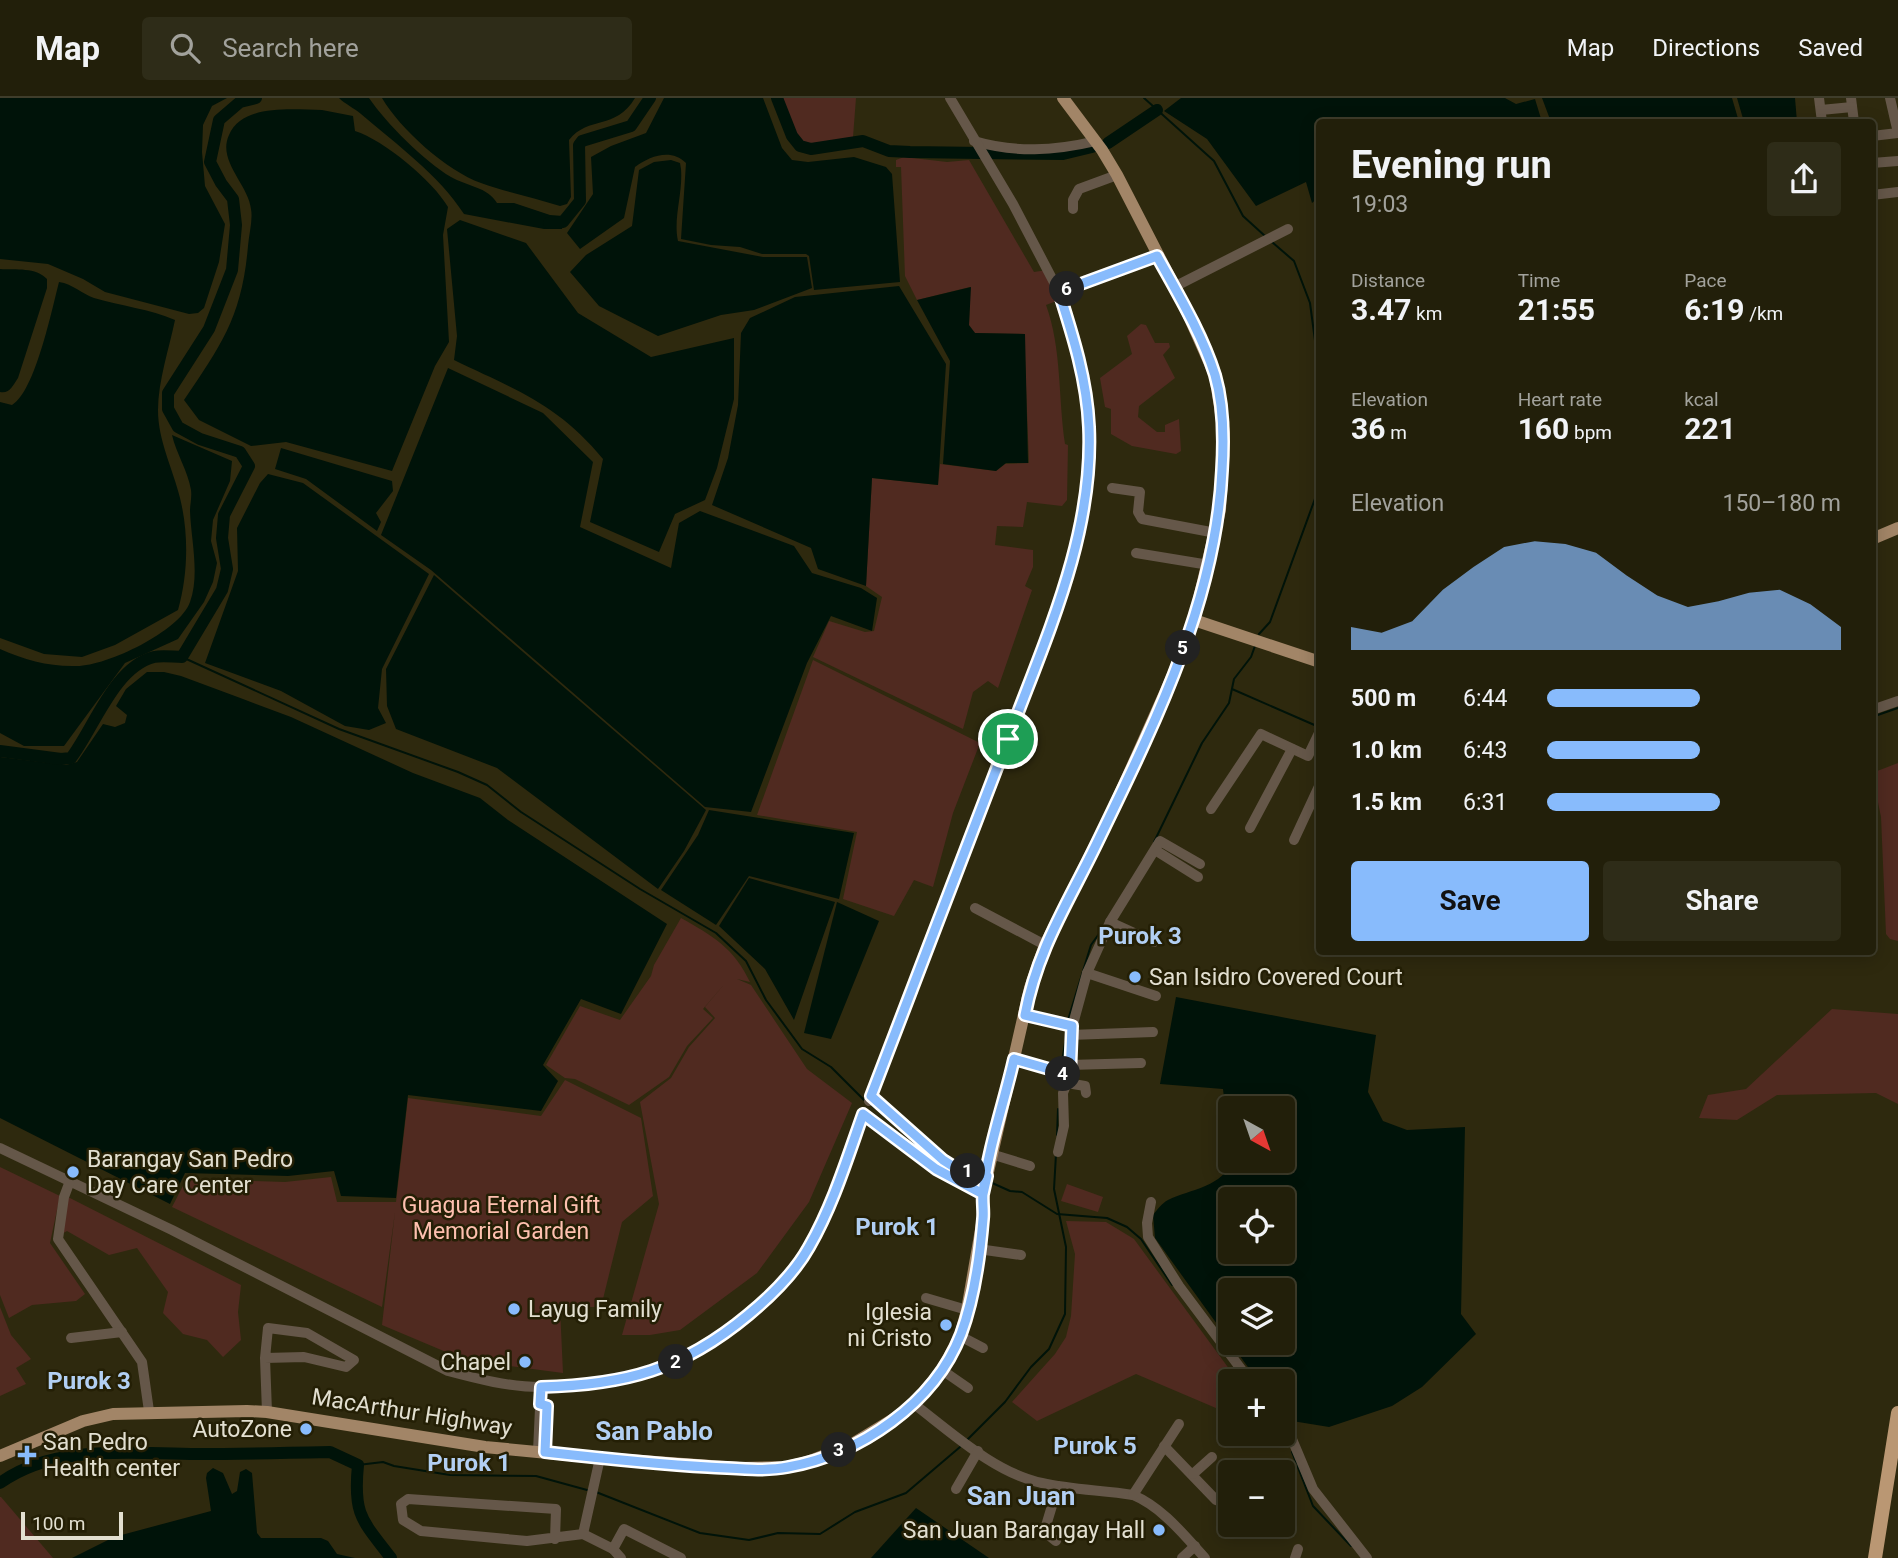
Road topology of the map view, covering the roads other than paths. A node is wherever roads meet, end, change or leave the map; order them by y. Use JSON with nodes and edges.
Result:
{"nodes":[{"id":1,"x":950,"y":98,"type":"edge"},
{"id":2,"x":1063,"y":98,"type":"edge"},
{"id":3,"x":1819,"y":98,"type":"edge"},
{"id":4,"x":1890,"y":98,"type":"edge"},
{"id":5,"x":1852,"y":102,"type":"edge"},
{"id":6,"x":1821,"y":110,"type":"junction"},
{"id":7,"x":1822,"y":119,"type":"edge"},
{"id":8,"x":1876,"y":136,"type":"edge"},
{"id":9,"x":974,"y":141,"type":"junction"},
{"id":10,"x":1096,"y":141,"type":"junction"},
{"id":11,"x":1898,"y":161,"type":"edge"},
{"id":12,"x":1876,"y":163,"type":"edge"},
{"id":13,"x":1117,"y":175,"type":"junction"},
{"id":14,"x":1898,"y":192,"type":"edge"},
{"id":15,"x":1876,"y":195,"type":"edge"},
{"id":16,"x":1073,"y":209,"type":"dead end"},
{"id":17,"x":1284,"y":232,"type":"dead end"},
{"id":18,"x":1157,"y":256,"type":"junction"},
{"id":19,"x":1174,"y":287,"type":"junction"},
{"id":20,"x":1059,"y":292,"type":"junction"},
{"id":21,"x":1112,"y":488,"type":"dead end"},
{"id":22,"x":1898,"y":528,"type":"edge"},
{"id":23,"x":1216,"y":533,"type":"junction"},
{"id":24,"x":1876,"y":537,"type":"edge"},
{"id":25,"x":1136,"y":553,"type":"dead end"},
{"id":26,"x":1209,"y":565,"type":"junction"},
{"id":27,"x":1194,"y":620,"type":"junction"},
{"id":28,"x":1316,"y":661,"type":"edge"},
{"id":29,"x":1898,"y":701,"type":"edge"},
{"id":30,"x":1876,"y":709,"type":"edge"},
{"id":31,"x":1316,"y":739,"type":"edge"},
{"id":32,"x":1292,"y":749,"type":"junction"},
{"id":33,"x":1308,"y":756,"type":"junction"},
{"id":34,"x":1316,"y":760,"type":"edge"},
{"id":35,"x":1316,"y":793,"type":"edge"},
{"id":36,"x":1211,"y":809,"type":"dead end"},
{"id":37,"x":1250,"y":828,"type":"dead end"},
{"id":38,"x":1294,"y":840,"type":"dead end"},
{"id":39,"x":1154,"y":850,"type":"junction"},
{"id":40,"x":1200,"y":864,"type":"dead end"},
{"id":41,"x":1198,"y":877,"type":"dead end"},
{"id":42,"x":975,"y":908,"type":"dead end"},
{"id":43,"x":1110,"y":922,"type":"junction"},
{"id":44,"x":1154,"y":942,"type":"dead end"},
{"id":45,"x":1045,"y":945,"type":"junction"},
{"id":46,"x":1087,"y":973,"type":"junction"},
{"id":47,"x":1156,"y":996,"type":"dead end"},
{"id":48,"x":1025,"y":1015,"type":"junction"},
{"id":49,"x":1069,"y":1027,"type":"junction"},
{"id":50,"x":1153,"y":1032,"type":"dead end"},
{"id":51,"x":1014,"y":1059,"type":"junction"},
{"id":52,"x":1141,"y":1063,"type":"dead end"},
{"id":53,"x":1065,"y":1074,"type":"junction"},
{"id":54,"x":1086,"y":1093,"type":"dead end"},
{"id":55,"x":0,"y":1148,"type":"edge"},
{"id":56,"x":1058,"y":1152,"type":"dead end"},
{"id":57,"x":991,"y":1154,"type":"junction"},
{"id":58,"x":1031,"y":1166,"type":"dead end"},
{"id":59,"x":70,"y":1181,"type":"junction"},
{"id":60,"x":985,"y":1183,"type":"junction"},
{"id":61,"x":1151,"y":1202,"type":"dead end"},
{"id":62,"x":978,"y":1249,"type":"junction"},
{"id":63,"x":1021,"y":1255,"type":"dead end"},
{"id":64,"x":926,"y":1298,"type":"dead end"},
{"id":65,"x":967,"y":1310,"type":"junction"},
{"id":66,"x":122,"y":1332,"type":"junction"},
{"id":67,"x":960,"y":1336,"type":"junction"},
{"id":68,"x":71,"y":1338,"type":"dead end"},
{"id":69,"x":983,"y":1348,"type":"dead end"},
{"id":70,"x":265,"y":1358,"type":"junction"},
{"id":71,"x":1241,"y":1369,"type":"edge"},
{"id":72,"x":942,"y":1370,"type":"junction"},
{"id":73,"x":541,"y":1387,"type":"junction"},
{"id":74,"x":968,"y":1388,"type":"dead end"},
{"id":75,"x":914,"y":1404,"type":"junction"},
{"id":76,"x":149,"y":1411,"type":"junction"},
{"id":77,"x":267,"y":1412,"type":"junction"},
{"id":78,"x":1898,"y":1413,"type":"edge"},
{"id":79,"x":1179,"y":1424,"type":"dead end"},
{"id":80,"x":1164,"y":1446,"type":"junction"},
{"id":81,"x":1295,"y":1446,"type":"edge"},
{"id":82,"x":974,"y":1448,"type":"junction"},
{"id":83,"x":541,"y":1451,"type":"junction"},
{"id":84,"x":0,"y":1455,"type":"edge"},
{"id":85,"x":1213,"y":1457,"type":"dead end"},
{"id":86,"x":600,"y":1458,"type":"junction"},
{"id":87,"x":1193,"y":1474,"type":"junction"},
{"id":88,"x":1058,"y":1486,"type":"junction"},
{"id":89,"x":956,"y":1489,"type":"dead end"},
{"id":90,"x":1133,"y":1495,"type":"junction"},
{"id":91,"x":1884,"y":1496,"type":"junction"},
{"id":92,"x":1218,"y":1501,"type":"edge"},
{"id":93,"x":583,"y":1534,"type":"junction"},
{"id":94,"x":555,"y":1539,"type":"junction"},
{"id":95,"x":1056,"y":1541,"type":"dead end"},
{"id":96,"x":1195,"y":1546,"type":"junction"},
{"id":97,"x":617,"y":1553,"type":"edge"},
{"id":98,"x":681,"y":1558,"type":"edge"},
{"id":99,"x":1182,"y":1558,"type":"edge"},
{"id":100,"x":1205,"y":1558,"type":"edge"},
{"id":101,"x":1367,"y":1558,"type":"edge"},
{"id":102,"x":1868,"y":1558,"type":"edge"},
{"id":103,"x":1875,"y":1558,"type":"edge"}],
"edges":[{"from":1,"to":9,"type":"street"},
{"from":2,"to":10,"type":"main road","name":"MacArthur Highway"},
{"from":3,"to":6,"type":"street"},
{"from":4,"to":8,"type":"street"},
{"from":5,"to":6,"type":"street"},
{"from":6,"to":7,"type":"street"},
{"from":9,"to":10,"type":"street"},
{"from":9,"to":20,"type":"street"},
{"from":10,"to":13,"type":"main road","name":"MacArthur Highway"},
{"from":11,"to":12,"type":"street"},
{"from":13,"to":16,"type":"street"},
{"from":13,"to":18,"type":"main road","name":"MacArthur Highway"},
{"from":14,"to":15,"type":"street"},
{"from":17,"to":19,"type":"street"},
{"from":18,"to":19,"type":"main road","name":"MacArthur Highway"},
{"from":18,"to":20,"type":"street"},
{"from":19,"to":23,"type":"main road","name":"MacArthur Highway"},
{"from":20,"to":60,"type":"street"},
{"from":21,"to":23,"type":"street"},
{"from":22,"to":24,"type":"main road"},
{"from":23,"to":26,"type":"main road","name":"MacArthur Highway"},
{"from":25,"to":26,"type":"street"},
{"from":26,"to":27,"type":"main road","name":"MacArthur Highway"},
{"from":27,"to":28,"type":"main road"},
{"from":27,"to":45,"type":"main road","name":"MacArthur Highway"},
{"from":29,"to":30,"type":"street"},
{"from":31,"to":33,"type":"street"},
{"from":32,"to":33,"type":"street"},
{"from":32,"to":36,"type":"street"},
{"from":32,"to":37,"type":"street"},
{"from":33,"to":34,"type":"street"},
{"from":35,"to":38,"type":"street"},
{"from":39,"to":40,"type":"street"},
{"from":39,"to":41,"type":"street"},
{"from":39,"to":43,"type":"street"},
{"from":42,"to":45,"type":"street"},
{"from":43,"to":44,"type":"street"},
{"from":43,"to":46,"type":"street"},
{"from":45,"to":48,"type":"main road","name":"MacArthur Highway"},
{"from":46,"to":47,"type":"street"},
{"from":46,"to":49,"type":"street"},
{"from":48,"to":49,"type":"street"},
{"from":48,"to":51,"type":"main road","name":"MacArthur Highway"},
{"from":49,"to":50,"type":"street"},
{"from":49,"to":53,"type":"street"},
{"from":51,"to":53,"type":"street"},
{"from":51,"to":57,"type":"main road","name":"MacArthur Highway"},
{"from":52,"to":53,"type":"street"},
{"from":53,"to":54,"type":"street"},
{"from":53,"to":56,"type":"street"},
{"from":55,"to":59,"type":"street"},
{"from":57,"to":58,"type":"street"},
{"from":57,"to":60,"type":"main road","name":"MacArthur Highway"},
{"from":59,"to":66,"type":"street"},
{"from":59,"to":73,"type":"street"},
{"from":60,"to":62,"type":"main road","name":"MacArthur Highway"},
{"from":60,"to":73,"type":"street"},
{"from":61,"to":71,"type":"street"},
{"from":62,"to":63,"type":"street"},
{"from":62,"to":65,"type":"main road","name":"MacArthur Highway"},
{"from":64,"to":65,"type":"street"},
{"from":65,"to":67,"type":"main road","name":"MacArthur Highway"},
{"from":66,"to":68,"type":"street"},
{"from":66,"to":76,"type":"street"},
{"from":67,"to":69,"type":"street"},
{"from":67,"to":72,"type":"main road","name":"MacArthur Highway"},
{"from":70,"to":70,"type":"street"},
{"from":70,"to":77,"type":"street"},
{"from":72,"to":74,"type":"street"},
{"from":72,"to":75,"type":"main road","name":"MacArthur Highway"},
{"from":73,"to":83,"type":"street"},
{"from":75,"to":82,"type":"street"},
{"from":75,"to":86,"type":"main road","name":"MacArthur Highway"},
{"from":76,"to":77,"type":"main road","name":"MacArthur Highway"},
{"from":76,"to":84,"type":"main road","name":"MacArthur Highway"},
{"from":77,"to":83,"type":"main road","name":"MacArthur Highway"},
{"from":78,"to":91,"type":"highway"},
{"from":79,"to":80,"type":"street"},
{"from":80,"to":87,"type":"street"},
{"from":80,"to":90,"type":"street"},
{"from":81,"to":101,"type":"street"},
{"from":82,"to":88,"type":"street"},
{"from":82,"to":89,"type":"street"},
{"from":83,"to":86,"type":"main road","name":"MacArthur Highway"},
{"from":85,"to":87,"type":"street"},
{"from":86,"to":93,"type":"street"},
{"from":87,"to":92,"type":"street"},
{"from":88,"to":90,"type":"street"},
{"from":88,"to":95,"type":"street"},
{"from":90,"to":96,"type":"street"},
{"from":91,"to":102,"type":"highway"},
{"from":91,"to":103,"type":"highway"},
{"from":93,"to":94,"type":"street"},
{"from":93,"to":97,"type":"street"},
{"from":94,"to":94,"type":"street"},
{"from":96,"to":99,"type":"street"},
{"from":96,"to":100,"type":"street"},
{"from":97,"to":98,"type":"street"}]}
